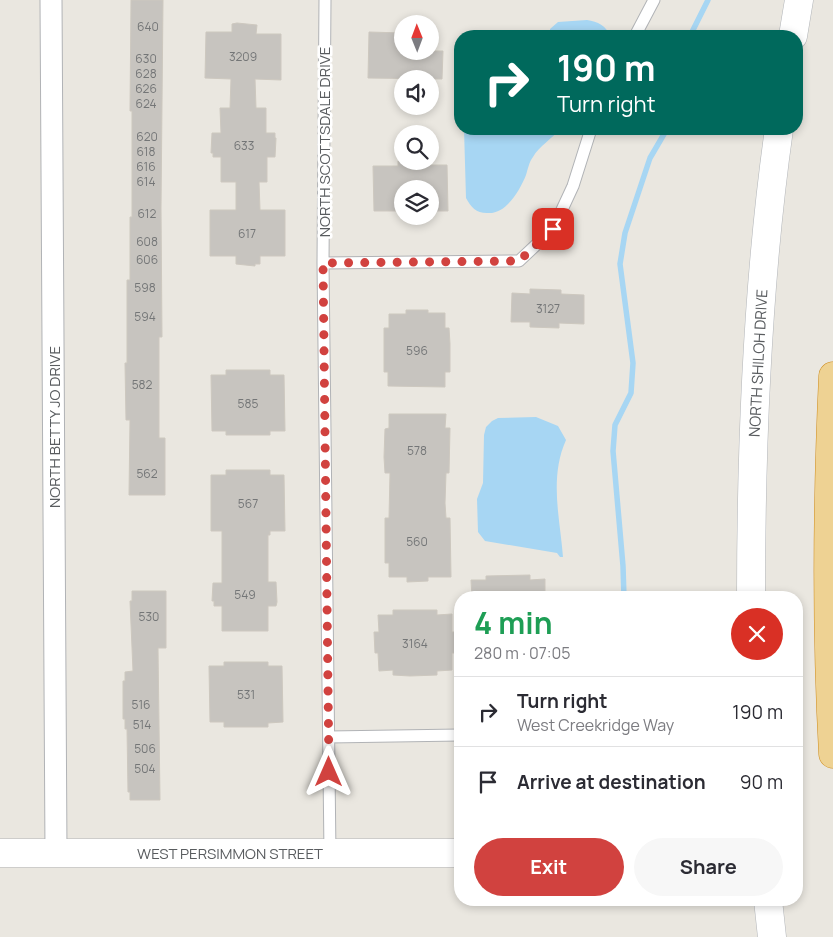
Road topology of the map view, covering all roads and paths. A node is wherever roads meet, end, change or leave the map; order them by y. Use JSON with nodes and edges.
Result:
{"nodes":[{"id":1,"x":51,"y":0,"type":"edge"},
{"id":2,"x":325,"y":0,"type":"edge"},
{"id":3,"x":799,"y":0,"type":"edge"},
{"id":4,"x":649,"y":1,"type":"edge"},
{"id":5,"x":637,"y":30,"type":"edge"},
{"id":6,"x":794,"y":30,"type":"edge"},
{"id":7,"x":589,"y":135,"type":"edge"},
{"id":8,"x":778,"y":135,"type":"edge"},
{"id":9,"x":323,"y":263,"type":"junction"},
{"id":10,"x":833,"y":376,"type":"edge"},
{"id":11,"x":751,"y":591,"type":"edge"},
{"id":12,"x":454,"y":735,"type":"edge"},
{"id":13,"x":329,"y":738,"type":"junction"},
{"id":14,"x":833,"y":754,"type":"edge"},
{"id":15,"x":0,"y":853,"type":"edge"},
{"id":16,"x":56,"y":853,"type":"junction"},
{"id":17,"x":454,"y":853,"type":"edge"},
{"id":18,"x":330,"y":854,"type":"junction"},
{"id":19,"x":769,"y":906,"type":"edge"},
{"id":20,"x":772,"y":937,"type":"edge"}],
"edges":[{"from":1,"to":16,"type":"street","name":"NORTH BETTY JO DRIVE"},
{"from":2,"to":9,"type":"lane","name":"NORTH SCOTTSDALE DRIVE"},
{"from":3,"to":6,"type":"main road"},
{"from":4,"to":5,"type":"lane"},
{"from":7,"to":9,"type":"lane"},
{"from":8,"to":11,"type":"main road","name":"NORTH SHILOH DRIVE"},
{"from":9,"to":13,"type":"lane","name":"NORTH SCOTTSDALE DRIVE"},
{"from":10,"to":14,"type":"highway"},
{"from":12,"to":13,"type":"lane"},
{"from":13,"to":18,"type":"lane","name":"NORTH SCOTTSDALE DRIVE"},
{"from":15,"to":16,"type":"main road","name":"WEST PERSIMMON STREET"},
{"from":16,"to":18,"type":"main road","name":"WEST PERSIMMON STREET"},
{"from":17,"to":18,"type":"main road","name":"WEST PERSIMMON STREET"},
{"from":19,"to":20,"type":"main road"}]}
